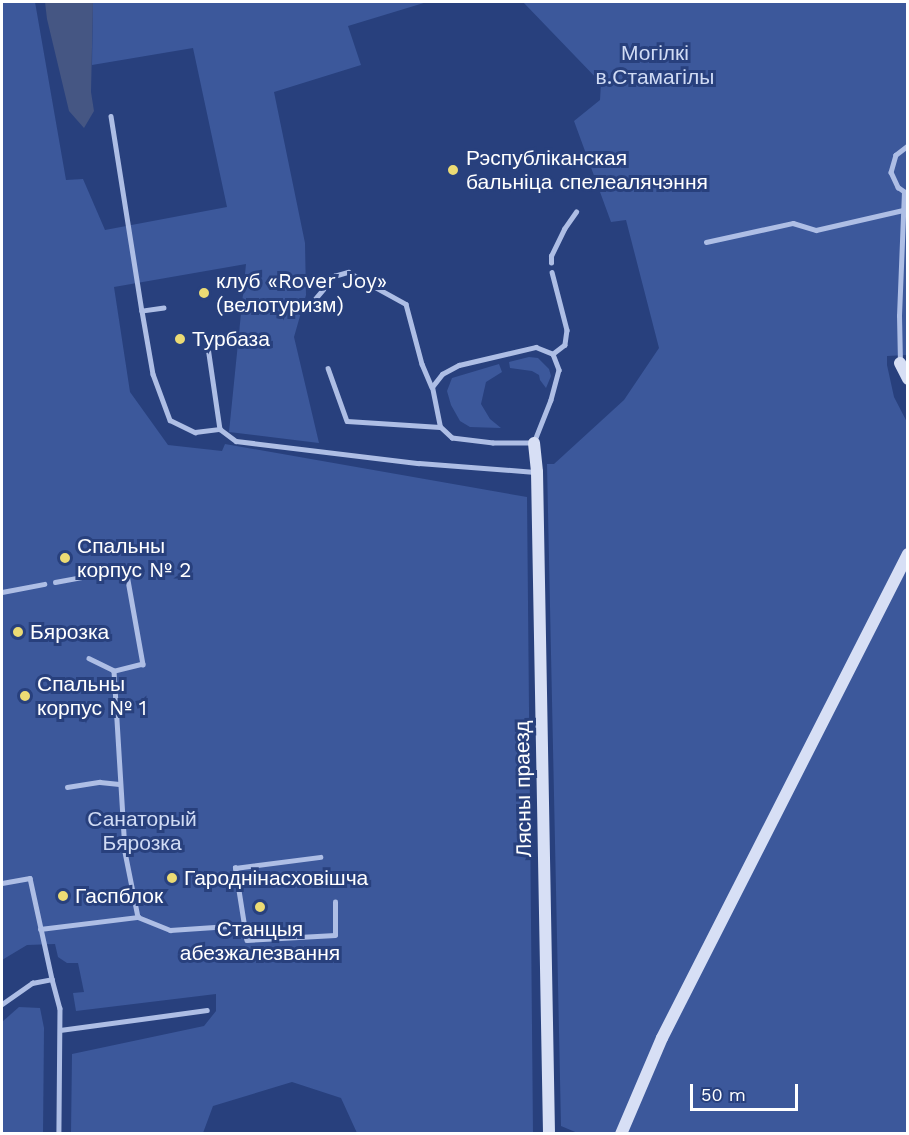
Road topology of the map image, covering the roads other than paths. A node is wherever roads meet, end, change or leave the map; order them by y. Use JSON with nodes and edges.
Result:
{"nodes":[{"id":1,"x":111,"y":116,"type":"dead end"},
{"id":2,"x":908,"y":146,"type":"edge"},
{"id":3,"x":906,"y":193,"type":"edge"},
{"id":4,"x":903,"y":210,"type":"junction"},
{"id":5,"x":576,"y":212,"type":"dead end"},
{"id":6,"x":706,"y":242,"type":"dead end"},
{"id":7,"x":551,"y":263,"type":"dead end"},
{"id":8,"x":552,"y":272,"type":"dead end"},
{"id":9,"x":315,"y":299,"type":"dead end"},
{"id":10,"x":164,"y":308,"type":"dead end"},
{"id":11,"x":142,"y":311,"type":"junction"},
{"id":12,"x":208,"y":347,"type":"dead end"},
{"id":13,"x":553,"y":354,"type":"junction"},
{"id":14,"x":900,"y":363,"type":"joint"},
{"id":15,"x":328,"y":368,"type":"dead end"},
{"id":16,"x":908,"y":379,"type":"edge"},
{"id":17,"x":432,"y":387,"type":"junction"},
{"id":18,"x":440,"y":426,"type":"junction"},
{"id":19,"x":220,"y":429,"type":"junction"},
{"id":20,"x":534,"y":443,"type":"junction"},
{"id":21,"x":537,"y":472,"type":"junction"},
{"id":22,"x":908,"y":554,"type":"edge"},
{"id":23,"x":56,"y":582,"type":"dead end"},
{"id":24,"x":44,"y":584,"type":"dead end"},
{"id":25,"x":2,"y":592,"type":"edge"},
{"id":26,"x":89,"y":659,"type":"dead end"},
{"id":27,"x":114,"y":671,"type":"junction"},
{"id":28,"x":119,"y":784,"type":"junction"},
{"id":29,"x":67,"y":787,"type":"dead end"},
{"id":30,"x":320,"y":857,"type":"dead end"},
{"id":31,"x":2,"y":883,"type":"edge"},
{"id":32,"x":335,"y":902,"type":"dead end"},
{"id":33,"x":138,"y":917,"type":"junction"},
{"id":34,"x":244,"y":925,"type":"junction"},
{"id":35,"x":40,"y":930,"type":"junction"},
{"id":36,"x":52,"y":979,"type":"junction"},
{"id":37,"x":2,"y":1004,"type":"edge"},
{"id":38,"x":207,"y":1010,"type":"dead end"},
{"id":39,"x":60,"y":1030,"type":"junction"},
{"id":40,"x":59,"y":1134,"type":"edge"},
{"id":41,"x":549,"y":1134,"type":"edge"},
{"id":42,"x":621,"y":1134,"type":"edge"}],
"edges":[{"from":1,"to":11,"type":"lane"},
{"from":2,"to":3,"type":"lane"},
{"from":3,"to":4,"type":"lane"},
{"from":4,"to":6,"type":"lane"},
{"from":4,"to":14,"type":"lane"},
{"from":5,"to":7,"type":"lane"},
{"from":8,"to":13,"type":"lane"},
{"from":9,"to":17,"type":"lane"},
{"from":10,"to":11,"type":"lane"},
{"from":11,"to":19,"type":"lane"},
{"from":12,"to":19,"type":"lane"},
{"from":13,"to":17,"type":"lane"},
{"from":13,"to":20,"type":"lane"},
{"from":14,"to":16,"type":"street"},
{"from":15,"to":18,"type":"lane"},
{"from":17,"to":18,"type":"lane"},
{"from":18,"to":20,"type":"lane"},
{"from":19,"to":21,"type":"lane"},
{"from":20,"to":21,"type":"street","name":"Лясны праезд"},
{"from":21,"to":41,"type":"street","name":"Лясны праезд"},
{"from":22,"to":42,"type":"street"},
{"from":23,"to":27,"type":"lane"},
{"from":24,"to":25,"type":"lane"},
{"from":26,"to":27,"type":"lane"},
{"from":27,"to":28,"type":"lane"},
{"from":28,"to":29,"type":"lane"},
{"from":28,"to":33,"type":"lane"},
{"from":30,"to":34,"type":"lane"},
{"from":31,"to":35,"type":"lane"},
{"from":32,"to":34,"type":"lane"},
{"from":33,"to":34,"type":"lane"},
{"from":33,"to":35,"type":"lane"},
{"from":35,"to":36,"type":"lane"},
{"from":36,"to":37,"type":"lane"},
{"from":36,"to":39,"type":"lane"},
{"from":38,"to":39,"type":"lane"},
{"from":39,"to":40,"type":"lane"}]}
